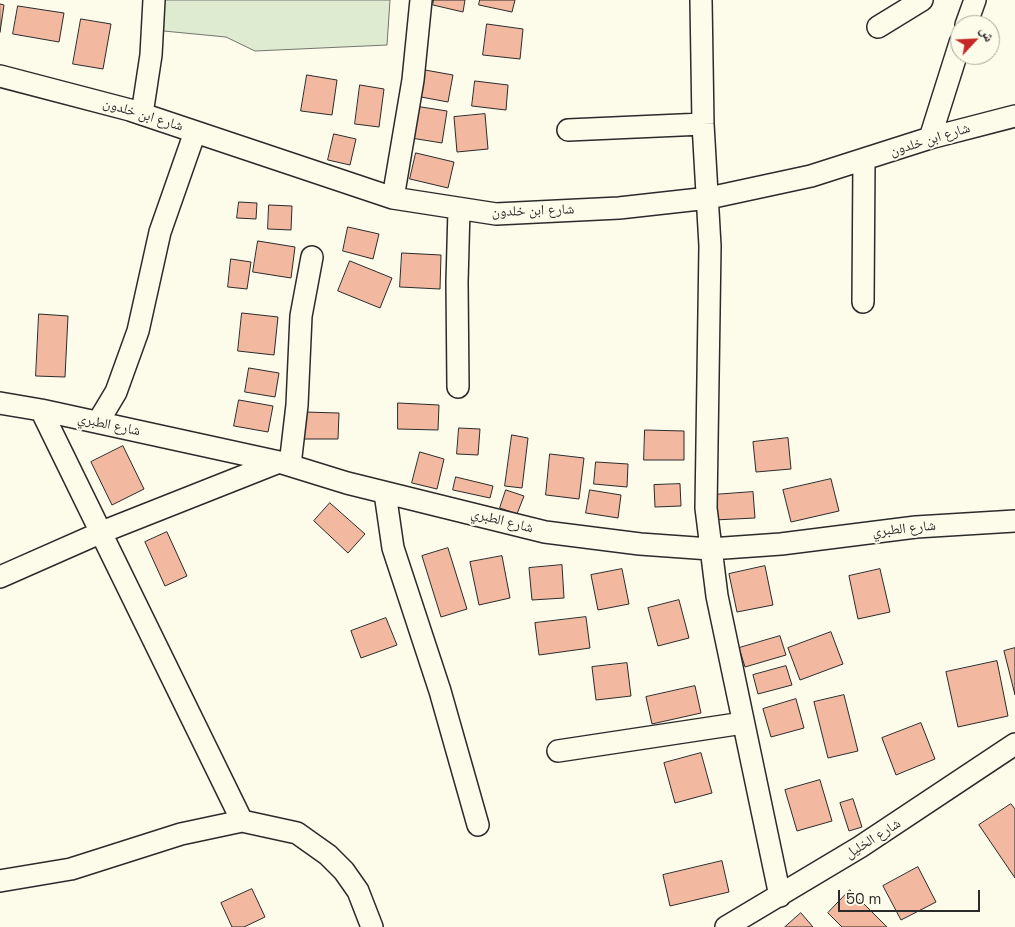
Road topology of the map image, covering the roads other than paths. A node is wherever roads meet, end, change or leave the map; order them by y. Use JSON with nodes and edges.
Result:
{"nodes":[{"id":1,"x":154,"y":0,"type":"edge"},
{"id":2,"x":421,"y":0,"type":"edge"},
{"id":3,"x":701,"y":0,"type":"edge"},
{"id":4,"x":922,"y":0,"type":"edge"},
{"id":5,"x":976,"y":0,"type":"edge"},
{"id":6,"x":970,"y":15,"type":"edge"},
{"id":7,"x":878,"y":27,"type":"dead end"},
{"id":8,"x":953,"y":65,"type":"edge"},
{"id":9,"x":0,"y":76,"type":"edge"},
{"id":10,"x":142,"y":114,"type":"junction"},
{"id":11,"x":1015,"y":116,"type":"edge"},
{"id":12,"x":703,"y":124,"type":"junction"},
{"id":13,"x":568,"y":130,"type":"dead end"},
{"id":14,"x":195,"y":132,"type":"junction"},
{"id":15,"x":930,"y":138,"type":"junction"},
{"id":16,"x":864,"y":160,"type":"junction"},
{"id":17,"x":392,"y":198,"type":"junction"},
{"id":18,"x":709,"y":198,"type":"junction"},
{"id":19,"x":459,"y":209,"type":"junction"},
{"id":20,"x":312,"y":257,"type":"dead end"},
{"id":21,"x":863,"y":302,"type":"dead end"},
{"id":22,"x":458,"y":387,"type":"dead end"},
{"id":23,"x":0,"y":403,"type":"edge"},
{"id":24,"x":41,"y":410,"type":"junction"},
{"id":25,"x":98,"y":422,"type":"junction"},
{"id":26,"x":284,"y":464,"type":"junction"},
{"id":27,"x":385,"y":493,"type":"junction"},
{"id":28,"x":1015,"y":521,"type":"edge"},
{"id":29,"x":102,"y":532,"type":"junction"},
{"id":30,"x":710,"y":549,"type":"junction"},
{"id":31,"x":0,"y":577,"type":"edge"},
{"id":32,"x":743,"y":723,"type":"junction"},
{"id":33,"x":1015,"y":744,"type":"edge"},
{"id":34,"x":558,"y":751,"type":"dead end"},
{"id":35,"x":242,"y":821,"type":"junction"},
{"id":36,"x":478,"y":825,"type":"dead end"},
{"id":37,"x":0,"y":880,"type":"edge"},
{"id":38,"x":780,"y":896,"type":"junction"},
{"id":39,"x":372,"y":927,"type":"edge"},
{"id":40,"x":726,"y":927,"type":"edge"}],
"edges":[{"from":1,"to":10,"type":"street"},
{"from":2,"to":17,"type":"street"},
{"from":3,"to":12,"type":"street"},
{"from":4,"to":7,"type":"street"},
{"from":5,"to":6,"type":"street"},
{"from":8,"to":15,"type":"street"},
{"from":9,"to":10,"type":"street","name":"شارع ابن خلدون"},
{"from":10,"to":14,"type":"street","name":"شارع ابن خلدون"},
{"from":11,"to":15,"type":"street","name":"شارع ابن خلدون"},
{"from":12,"to":13,"type":"street"},
{"from":12,"to":18,"type":"street"},
{"from":14,"to":17,"type":"street","name":"شارع ابن خلدون"},
{"from":14,"to":25,"type":"street"},
{"from":15,"to":16,"type":"street","name":"شارع ابن خلدون"},
{"from":16,"to":18,"type":"street","name":"شارع ابن خلدون"},
{"from":16,"to":21,"type":"street"},
{"from":17,"to":19,"type":"street","name":"شارع ابن خلدون"},
{"from":18,"to":19,"type":"street","name":"شارع ابن خلدون"},
{"from":18,"to":30,"type":"street"},
{"from":19,"to":22,"type":"street"},
{"from":20,"to":26,"type":"street"},
{"from":23,"to":24,"type":"street","name":"شارع الطبري"},
{"from":24,"to":25,"type":"street","name":"شارع الطبري"},
{"from":24,"to":29,"type":"street"},
{"from":25,"to":26,"type":"street","name":"شارع الطبري"},
{"from":26,"to":27,"type":"street","name":"شارع الطبري"},
{"from":26,"to":29,"type":"street"},
{"from":27,"to":30,"type":"street","name":"شارع الطبري"},
{"from":27,"to":36,"type":"street"},
{"from":28,"to":30,"type":"street","name":"شارع الطبري"},
{"from":29,"to":31,"type":"street"},
{"from":29,"to":35,"type":"street"},
{"from":30,"to":32,"type":"street"},
{"from":32,"to":34,"type":"street"},
{"from":32,"to":38,"type":"street"},
{"from":33,"to":38,"type":"street","name":"شارع الخليل"},
{"from":35,"to":37,"type":"street"},
{"from":35,"to":39,"type":"street"},
{"from":38,"to":40,"type":"street","name":"شارع الخليل"}]}
